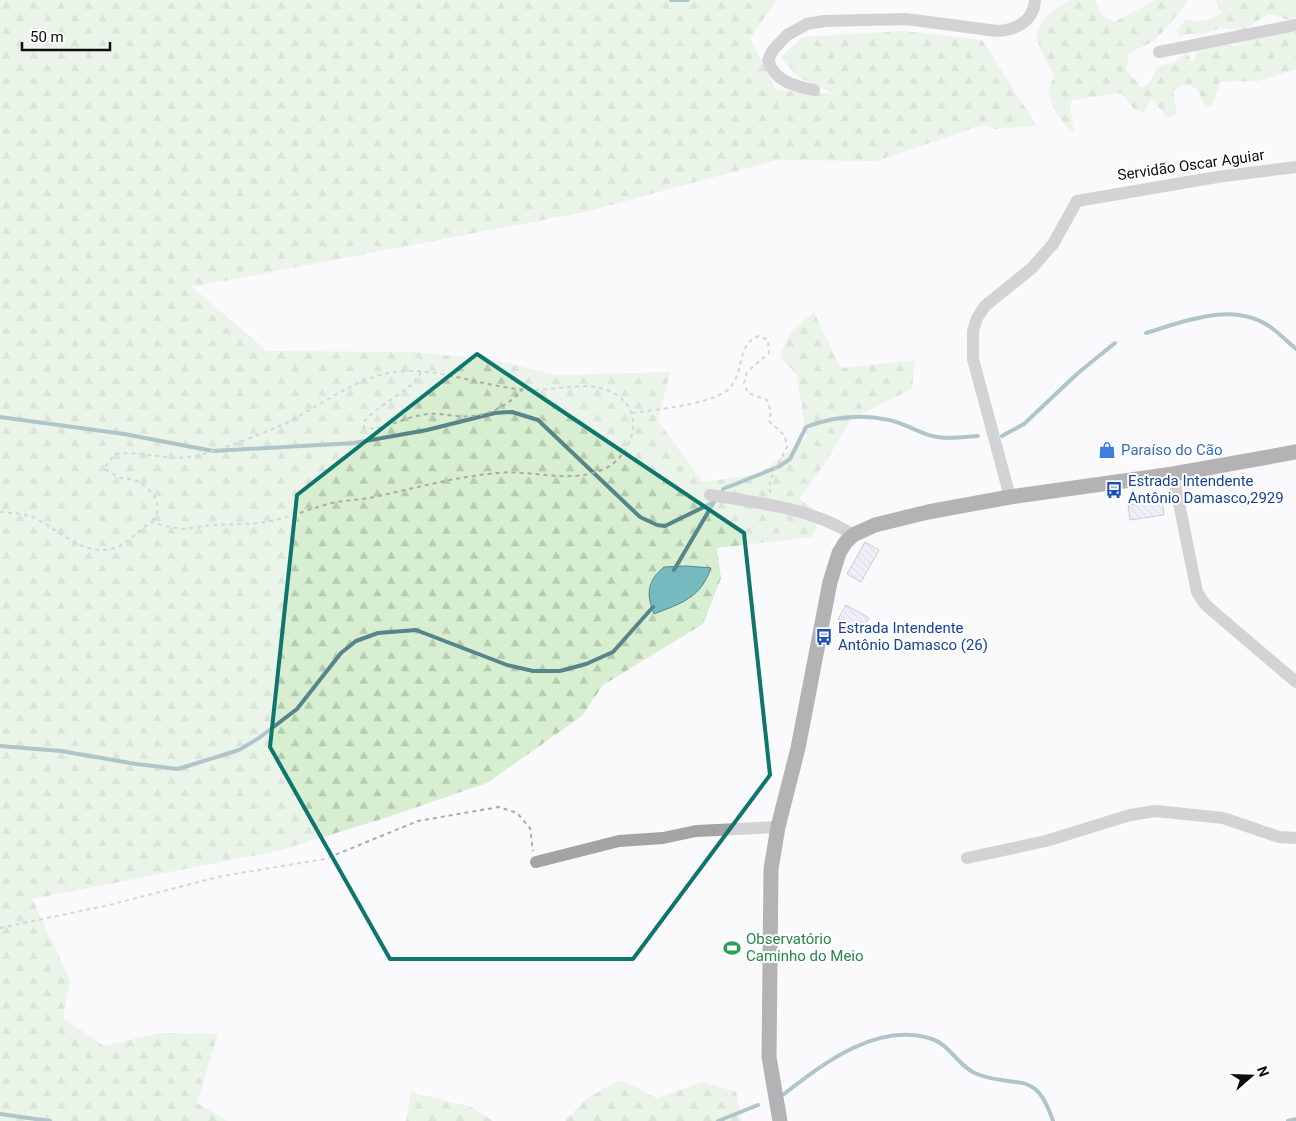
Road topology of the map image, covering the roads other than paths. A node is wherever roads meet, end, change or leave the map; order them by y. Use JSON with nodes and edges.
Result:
{"nodes":[{"id":1,"x":1036,"y":0,"type":"edge"},
{"id":2,"x":1296,"y":25,"type":"edge"},
{"id":3,"x":1159,"y":52,"type":"dead end"},
{"id":4,"x":814,"y":90,"type":"dead end"},
{"id":5,"x":1296,"y":167,"type":"edge"},
{"id":6,"x":1296,"y":452,"type":"edge"},
{"id":7,"x":1173,"y":474,"type":"junction"},
{"id":8,"x":710,"y":496,"type":"dead end"},
{"id":9,"x":1010,"y":497,"type":"junction"},
{"id":10,"x":853,"y":535,"type":"junction"},
{"id":11,"x":1296,"y":682,"type":"edge"},
{"id":12,"x":778,"y":827,"type":"junction"},
{"id":13,"x":1296,"y":838,"type":"edge"},
{"id":14,"x":967,"y":858,"type":"dead end"},
{"id":15,"x":536,"y":862,"type":"road end"},
{"id":16,"x":780,"y":1121,"type":"edge"}],
"edges":[{"from":1,"to":4,"type":"street"},
{"from":2,"to":3,"type":"street"},
{"from":5,"to":9,"type":"street","name":"Servidão Oscar Aguiar"},
{"from":6,"to":7,"type":"main road"},
{"from":7,"to":9,"type":"main road"},
{"from":7,"to":11,"type":"street"},
{"from":8,"to":10,"type":"street"},
{"from":9,"to":10,"type":"main road"},
{"from":10,"to":12,"type":"main road"},
{"from":12,"to":15,"type":"street"},
{"from":12,"to":16,"type":"main road"},
{"from":13,"to":14,"type":"street"}]}
